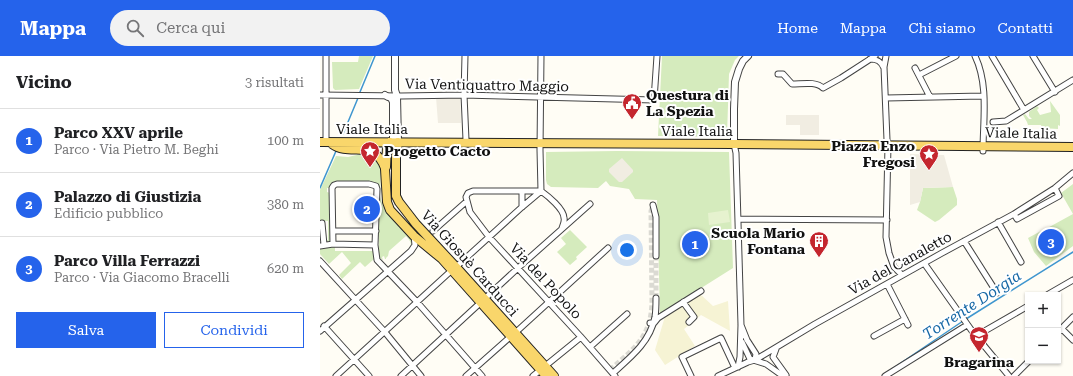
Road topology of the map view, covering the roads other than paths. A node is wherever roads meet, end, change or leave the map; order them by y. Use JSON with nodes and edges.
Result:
{"nodes":[{"id":1,"x":326,"y":56,"type":"edge"},
{"id":2,"x":395,"y":56,"type":"edge"},
{"id":3,"x":465,"y":56,"type":"edge"},
{"id":4,"x":542,"y":56,"type":"edge"},
{"id":5,"x":657,"y":56,"type":"edge"},
{"id":6,"x":748,"y":56,"type":"edge"},
{"id":7,"x":886,"y":56,"type":"edge"},
{"id":8,"x":956,"y":56,"type":"edge"},
{"id":9,"x":976,"y":56,"type":"edge"},
{"id":10,"x":992,"y":56,"type":"edge"},
{"id":11,"x":1033,"y":56,"type":"edge"},
{"id":12,"x":869,"y":58,"type":"edge"},
{"id":13,"x":884,"y":68,"type":"junction"},
{"id":14,"x":915,"y":68,"type":"dead end"},
{"id":15,"x":778,"y":74,"type":"dead end"},
{"id":16,"x":919,"y":75,"type":"junction"},
{"id":17,"x":1073,"y":81,"type":"edge"},
{"id":18,"x":1055,"y":92,"type":"junction"},
{"id":19,"x":326,"y":94,"type":"junction"},
{"id":20,"x":320,"y":95,"type":"edge"},
{"id":21,"x":385,"y":95,"type":"junction"},
{"id":22,"x":464,"y":95,"type":"junction"},
{"id":23,"x":397,"y":96,"type":"junction"},
{"id":24,"x":983,"y":96,"type":"junction"},
{"id":25,"x":542,"y":97,"type":"junction"},
{"id":26,"x":930,"y":97,"type":"junction"},
{"id":27,"x":886,"y":98,"type":"junction"},
{"id":28,"x":1024,"y":110,"type":"junction"},
{"id":29,"x":993,"y":122,"type":"dead end"},
{"id":30,"x":466,"y":140,"type":"dead end"},
{"id":31,"x":325,"y":142,"type":"edge"},
{"id":32,"x":394,"y":142,"type":"junction"},
{"id":33,"x":413,"y":142,"type":"junction"},
{"id":34,"x":540,"y":143,"type":"junction"},
{"id":35,"x":734,"y":144,"type":"junction"},
{"id":36,"x":888,"y":145,"type":"junction"},
{"id":37,"x":983,"y":148,"type":"junction"},
{"id":38,"x":1073,"y":148,"type":"edge"},
{"id":39,"x":1073,"y":152,"type":"edge"},
{"id":40,"x":396,"y":156,"type":"junction"},
{"id":41,"x":385,"y":169,"type":"junction"},
{"id":42,"x":1073,"y":173,"type":"edge"},
{"id":43,"x":1055,"y":188,"type":"junction"},
{"id":44,"x":522,"y":191,"type":"junction"},
{"id":45,"x":541,"y":191,"type":"junction"},
{"id":46,"x":466,"y":199,"type":"junction"},
{"id":47,"x":590,"y":204,"type":"dead end"},
{"id":48,"x":653,"y":205,"type":"dead end"},
{"id":49,"x":522,"y":207,"type":"junction"},
{"id":50,"x":1014,"y":214,"type":"junction"},
{"id":51,"x":738,"y":219,"type":"junction"},
{"id":52,"x":887,"y":220,"type":"junction"},
{"id":53,"x":998,"y":222,"type":"junction"},
{"id":54,"x":322,"y":223,"type":"dead end"},
{"id":55,"x":562,"y":228,"type":"junction"},
{"id":56,"x":333,"y":231,"type":"junction"},
{"id":57,"x":376,"y":231,"type":"junction"},
{"id":58,"x":433,"y":231,"type":"dead end"},
{"id":59,"x":414,"y":236,"type":"junction"},
{"id":60,"x":489,"y":237,"type":"junction"},
{"id":61,"x":964,"y":241,"type":"junction"},
{"id":62,"x":333,"y":244,"type":"junction"},
{"id":63,"x":376,"y":245,"type":"junction"},
{"id":64,"x":322,"y":246,"type":"edge"},
{"id":65,"x":608,"y":248,"type":"dead end"},
{"id":66,"x":656,"y":256,"type":"tunnel mouth"},
{"id":67,"x":320,"y":261,"type":"edge"},
{"id":68,"x":1021,"y":262,"type":"dead end"},
{"id":69,"x":924,"y":263,"type":"junction"},
{"id":70,"x":454,"y":268,"type":"junction"},
{"id":71,"x":518,"y":268,"type":"junction"},
{"id":72,"x":387,"y":272,"type":"junction"},
{"id":73,"x":902,"y":275,"type":"junction"},
{"id":74,"x":1073,"y":280,"type":"edge"},
{"id":75,"x":887,"y":284,"type":"junction"},
{"id":76,"x":701,"y":292,"type":"dead end"},
{"id":77,"x":1052,"y":292,"type":"edge"},
{"id":78,"x":997,"y":293,"type":"dead end"},
{"id":79,"x":656,"y":298,"type":"tunnel mouth"},
{"id":80,"x":355,"y":300,"type":"junction"},
{"id":81,"x":482,"y":300,"type":"junction"},
{"id":82,"x":417,"y":302,"type":"junction"},
{"id":83,"x":549,"y":302,"type":"junction"},
{"id":84,"x":683,"y":302,"type":"junction"},
{"id":85,"x":1025,"y":308,"type":"edge"},
{"id":86,"x":627,"y":314,"type":"dead end"},
{"id":87,"x":1073,"y":317,"type":"edge"},
{"id":88,"x":905,"y":319,"type":"junction"},
{"id":89,"x":689,"y":322,"type":"dead end"},
{"id":90,"x":652,"y":323,"type":"junction"},
{"id":91,"x":967,"y":324,"type":"junction"},
{"id":92,"x":741,"y":325,"type":"junction"},
{"id":93,"x":908,"y":325,"type":"dead end"},
{"id":94,"x":324,"y":326,"type":"junction"},
{"id":95,"x":1061,"y":329,"type":"edge"},
{"id":96,"x":320,"y":330,"type":"edge"},
{"id":97,"x":1061,"y":331,"type":"edge"},
{"id":98,"x":384,"y":332,"type":"junction"},
{"id":99,"x":445,"y":335,"type":"junction"},
{"id":100,"x":513,"y":335,"type":"junction"},
{"id":101,"x":874,"y":336,"type":"dead end"},
{"id":102,"x":976,"y":336,"type":"junction"},
{"id":103,"x":581,"y":337,"type":"junction"},
{"id":104,"x":740,"y":340,"type":"junction"},
{"id":105,"x":1073,"y":340,"type":"edge"},
{"id":106,"x":590,"y":347,"type":"junction"},
{"id":107,"x":776,"y":349,"type":"junction"},
{"id":108,"x":354,"y":360,"type":"junction"},
{"id":109,"x":755,"y":360,"type":"junction"},
{"id":110,"x":1026,"y":364,"type":"edge"},
{"id":111,"x":412,"y":366,"type":"junction"},
{"id":112,"x":737,"y":367,"type":"junction"},
{"id":113,"x":475,"y":368,"type":"junction"},
{"id":114,"x":544,"y":371,"type":"edge"},
{"id":115,"x":614,"y":375,"type":"edge"},
{"id":116,"x":336,"y":376,"type":"edge"},
{"id":117,"x":369,"y":376,"type":"edge"},
{"id":118,"x":401,"y":376,"type":"edge"},
{"id":119,"x":421,"y":376,"type":"edge"},
{"id":120,"x":466,"y":376,"type":"edge"},
{"id":121,"x":482,"y":376,"type":"edge"},
{"id":122,"x":533,"y":376,"type":"edge"},
{"id":123,"x":554,"y":376,"type":"edge"},
{"id":124,"x":690,"y":376,"type":"edge"},
{"id":125,"x":718,"y":376,"type":"edge"},
{"id":126,"x":785,"y":376,"type":"edge"},
{"id":127,"x":885,"y":376,"type":"edge"},
{"id":128,"x":1009,"y":376,"type":"edge"},
{"id":129,"x":1014,"y":376,"type":"edge"}],
"edges":[{"from":1,"to":19,"type":"street"},
{"from":2,"to":23,"type":"street"},
{"from":3,"to":22,"type":"street"},
{"from":4,"to":25,"type":"street"},
{"from":5,"to":25,"type":"street","name":"Via Ventiquattro Maggio"},
{"from":6,"to":35,"type":"street"},
{"from":7,"to":13,"type":"street"},
{"from":8,"to":16,"type":"street"},
{"from":9,"to":24,"type":"street"},
{"from":10,"to":28,"type":"street"},
{"from":11,"to":18,"type":"street"},
{"from":12,"to":13,"type":"street"},
{"from":12,"to":15,"type":"street"},
{"from":13,"to":27,"type":"street"},
{"from":14,"to":16,"type":"street"},
{"from":16,"to":26,"type":"street"},
{"from":17,"to":18,"type":"street"},
{"from":18,"to":28,"type":"street"},
{"from":19,"to":20,"type":"street","name":"Via Ventiquattro Maggio"},
{"from":19,"to":21,"type":"street","name":"Via Ventiquattro Maggio"},
{"from":19,"to":31,"type":"street"},
{"from":21,"to":23,"type":"street","name":"Via Ventiquattro Maggio"},
{"from":21,"to":32,"type":"street"},
{"from":22,"to":23,"type":"street","name":"Via Ventiquattro Maggio"},
{"from":22,"to":25,"type":"street","name":"Via Ventiquattro Maggio"},
{"from":22,"to":30,"type":"street"},
{"from":23,"to":32,"type":"street"},
{"from":24,"to":26,"type":"street"},
{"from":24,"to":37,"type":"street"},
{"from":25,"to":34,"type":"street"},
{"from":26,"to":27,"type":"street"},
{"from":27,"to":36,"type":"street"},
{"from":28,"to":29,"type":"street"},
{"from":31,"to":32,"type":"main road","name":"Viale Italia"},
{"from":31,"to":41,"type":"main road"},
{"from":32,"to":33,"type":"main road","name":"Viale Italia"},
{"from":32,"to":40,"type":"main road","name":"Via Giosuè Carducci"},
{"from":32,"to":41,"type":"main road","name":"Via Giosuè Carducci"},
{"from":33,"to":34,"type":"main road","name":"Viale Italia"},
{"from":33,"to":40,"type":"main road"},
{"from":34,"to":35,"type":"main road","name":"Viale Italia"},
{"from":34,"to":45,"type":"street"},
{"from":35,"to":36,"type":"main road","name":"Viale Italia"},
{"from":35,"to":51,"type":"street"},
{"from":36,"to":37,"type":"main road","name":"Viale Italia"},
{"from":36,"to":52,"type":"street"},
{"from":37,"to":38,"type":"main road","name":"Viale Italia"},
{"from":38,"to":39,"type":"street"},
{"from":40,"to":70,"type":"main road","name":"Via Giosuè Carducci"},
{"from":41,"to":59,"type":"main road","name":"Via Giosuè Carducci"},
{"from":42,"to":43,"type":"street","name":"Via del Canaletto"},
{"from":43,"to":50,"type":"street","name":"Via del Canaletto"},
{"from":43,"to":50,"type":"street"},
{"from":44,"to":45,"type":"street"},
{"from":44,"to":46,"type":"street"},
{"from":44,"to":49,"type":"street"},
{"from":45,"to":49,"type":"street"},
{"from":45,"to":55,"type":"street"},
{"from":46,"to":58,"type":"street"},
{"from":46,"to":60,"type":"street","name":"Via del Popolo"},
{"from":47,"to":55,"type":"street"},
{"from":48,"to":66,"type":"street"},
{"from":49,"to":60,"type":"street"},
{"from":50,"to":53,"type":"street","name":"Via del Canaletto"},
{"from":51,"to":52,"type":"street"},
{"from":51,"to":92,"type":"street"},
{"from":52,"to":73,"type":"street"},
{"from":53,"to":61,"type":"street","name":"Via del Canaletto"},
{"from":53,"to":68,"type":"street"},
{"from":54,"to":64,"type":"street"},
{"from":55,"to":71,"type":"street"},
{"from":56,"to":57,"type":"street"},
{"from":56,"to":57,"type":"street"},
{"from":56,"to":62,"type":"street"},
{"from":57,"to":63,"type":"street"},
{"from":59,"to":70,"type":"main road","name":"Via Giosuè Carducci"},
{"from":59,"to":72,"type":"street"},
{"from":60,"to":70,"type":"street"},
{"from":60,"to":71,"type":"street","name":"Via del Popolo"},
{"from":61,"to":69,"type":"street","name":"Via del Canaletto"},
{"from":61,"to":78,"type":"street"},
{"from":62,"to":63,"type":"street"},
{"from":62,"to":64,"type":"street"},
{"from":63,"to":72,"type":"street"},
{"from":65,"to":83,"type":"street"},
{"from":67,"to":80,"type":"street"},
{"from":69,"to":73,"type":"street","name":"Via del Canaletto"},
{"from":69,"to":91,"type":"street"},
{"from":70,"to":81,"type":"main road","name":"Via Giosuè Carducci"},
{"from":70,"to":82,"type":"street"},
{"from":71,"to":81,"type":"street"},
{"from":71,"to":83,"type":"street","name":"Via del Popolo"},
{"from":72,"to":80,"type":"street"},
{"from":72,"to":82,"type":"street"},
{"from":73,"to":75,"type":"street","name":"Via del Canaletto"},
{"from":74,"to":77,"type":"street"},
{"from":75,"to":88,"type":"street"},
{"from":75,"to":107,"type":"street","name":"Via del Canaletto"},
{"from":76,"to":84,"type":"street"},
{"from":79,"to":90,"type":"street"},
{"from":80,"to":94,"type":"street"},
{"from":80,"to":98,"type":"street"},
{"from":81,"to":99,"type":"street"},
{"from":81,"to":100,"type":"main road","name":"Via Giosuè Carducci"},
{"from":82,"to":98,"type":"street"},
{"from":82,"to":99,"type":"street"},
{"from":83,"to":100,"type":"street"},
{"from":83,"to":103,"type":"street","name":"Via del Popolo"},
{"from":84,"to":89,"type":"street"},
{"from":84,"to":90,"type":"street"},
{"from":85,"to":102,"type":"street"},
{"from":86,"to":106,"type":"street"},
{"from":87,"to":95,"type":"street"},
{"from":88,"to":93,"type":"street"},
{"from":88,"to":101,"type":"street"},
{"from":90,"to":115,"type":"street"},
{"from":91,"to":102,"type":"street"},
{"from":91,"to":127,"type":"street"},
{"from":92,"to":104,"type":"street"},
{"from":92,"to":109,"type":"street"},
{"from":94,"to":96,"type":"street"},
{"from":94,"to":108,"type":"street"},
{"from":97,"to":105,"type":"street"},
{"from":98,"to":108,"type":"street"},
{"from":98,"to":111,"type":"street"},
{"from":99,"to":111,"type":"street"},
{"from":99,"to":113,"type":"street"},
{"from":100,"to":113,"type":"street"},
{"from":100,"to":114,"type":"main road","name":"Via Giosuè Carducci"},
{"from":102,"to":128,"type":"street"},
{"from":103,"to":106,"type":"street","name":"Via del Popolo"},
{"from":103,"to":114,"type":"street"},
{"from":104,"to":109,"type":"street"},
{"from":104,"to":112,"type":"street"},
{"from":106,"to":115,"type":"street","name":"Via del Popolo"},
{"from":107,"to":109,"type":"street","name":"Via del Canaletto"},
{"from":107,"to":126,"type":"street"},
{"from":108,"to":116,"type":"street"},
{"from":108,"to":117,"type":"street"},
{"from":109,"to":112,"type":"street","name":"Via del Canaletto"},
{"from":109,"to":126,"type":"street"},
{"from":110,"to":129,"type":"street"},
{"from":111,"to":118,"type":"street"},
{"from":111,"to":119,"type":"street"},
{"from":112,"to":124,"type":"street"},
{"from":112,"to":125,"type":"street","name":"Via del Canaletto"},
{"from":113,"to":120,"type":"street"},
{"from":113,"to":121,"type":"street"},
{"from":114,"to":122,"type":"street"},
{"from":114,"to":123,"type":"main road","name":"Via Giosuè Carducci"}]}
